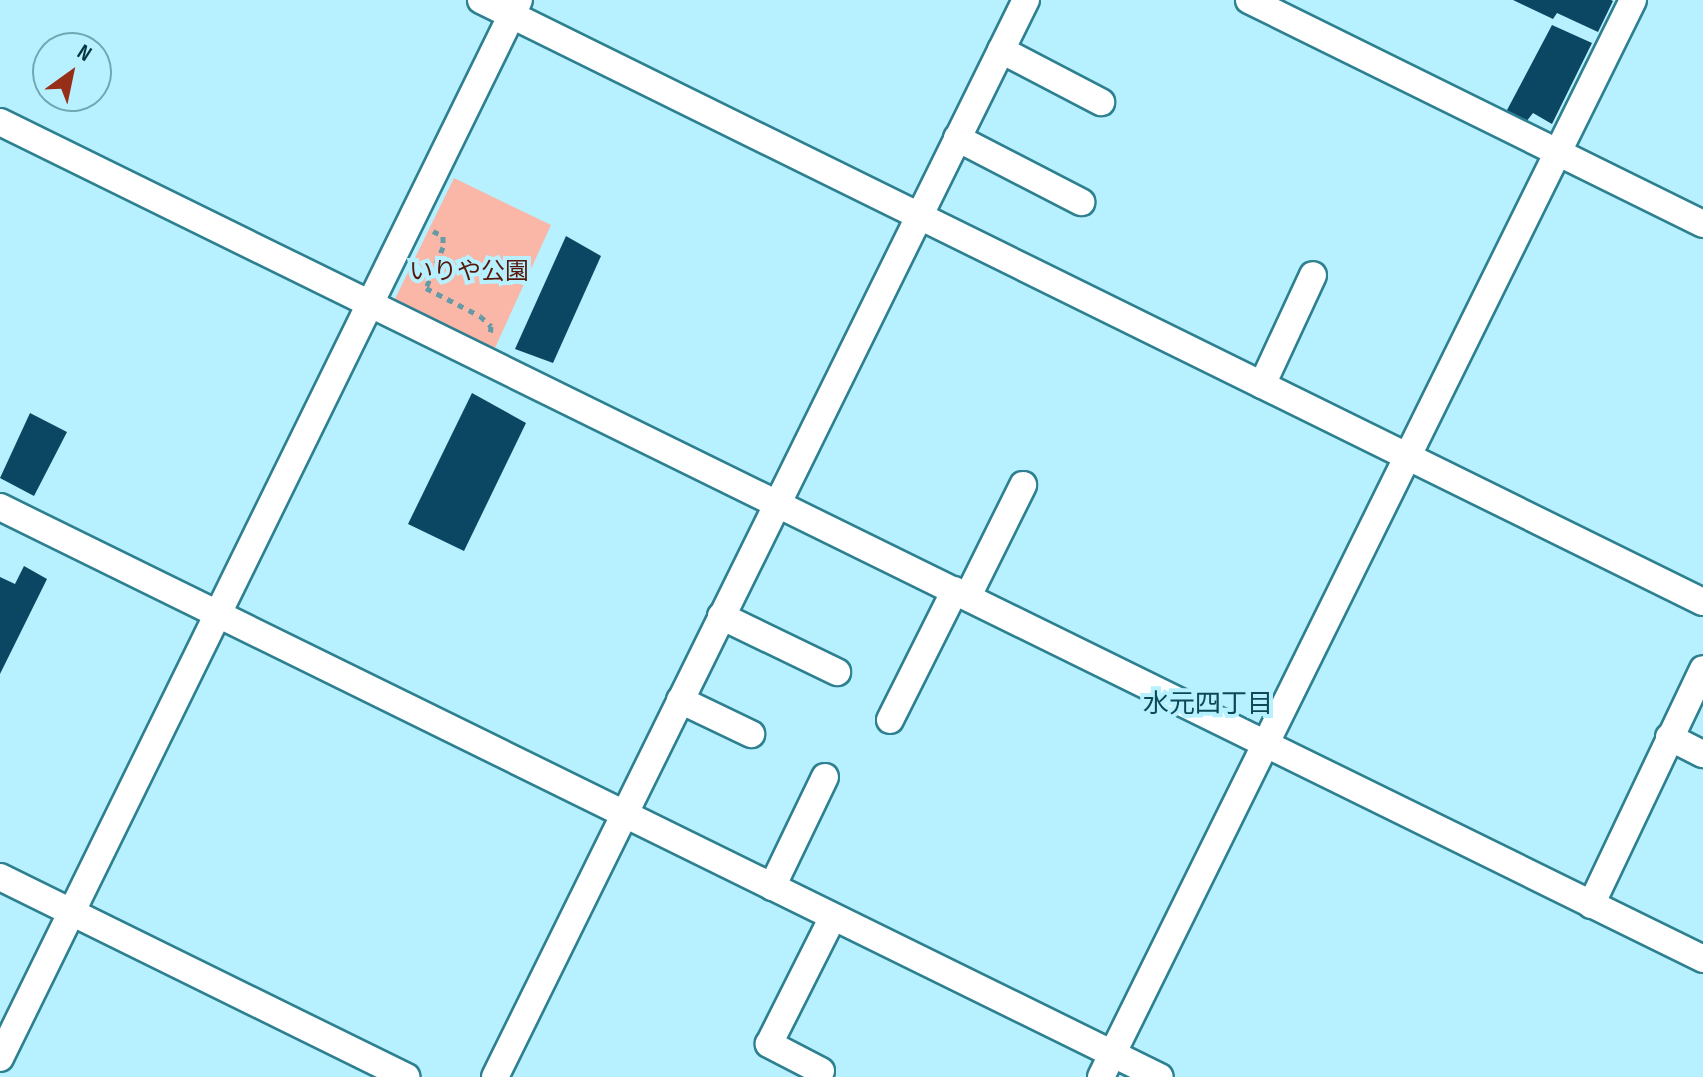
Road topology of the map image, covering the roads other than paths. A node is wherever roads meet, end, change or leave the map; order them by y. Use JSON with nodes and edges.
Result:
{"nodes":[{"id":1,"x":481,"y":0,"type":"edge"},
{"id":2,"x":1026,"y":0,"type":"edge"},
{"id":3,"x":1249,"y":0,"type":"edge"},
{"id":4,"x":1633,"y":0,"type":"edge"},
{"id":5,"x":515,"y":8,"type":"edge"},
{"id":6,"x":1001,"y":50,"type":"junction"},
{"id":7,"x":1101,"y":102,"type":"dead end"},
{"id":8,"x":0,"y":122,"type":"edge"},
{"id":9,"x":957,"y":138,"type":"junction"},
{"id":10,"x":1558,"y":153,"type":"junction"},
{"id":11,"x":1081,"y":202,"type":"dead end"},
{"id":12,"x":919,"y":215,"type":"junction"},
{"id":13,"x":1703,"y":224,"type":"edge"},
{"id":14,"x":1313,"y":275,"type":"dead end"},
{"id":15,"x":369,"y":303,"type":"junction"},
{"id":16,"x":1262,"y":385,"type":"junction"},
{"id":17,"x":1406,"y":457,"type":"junction"},
{"id":18,"x":1023,"y":485,"type":"dead end"},
{"id":19,"x":775,"y":504,"type":"junction"},
{"id":20,"x":0,"y":507,"type":"edge"},
{"id":21,"x":961,"y":593,"type":"junction"},
{"id":22,"x":1703,"y":602,"type":"edge"},
{"id":23,"x":216,"y":613,"type":"junction"},
{"id":24,"x":721,"y":616,"type":"junction"},
{"id":25,"x":1703,"y":669,"type":"edge"},
{"id":26,"x":837,"y":672,"type":"dead end"},
{"id":27,"x":680,"y":700,"type":"junction"},
{"id":28,"x":890,"y":720,"type":"dead end"},
{"id":29,"x":751,"y":734,"type":"dead end"},
{"id":30,"x":1669,"y":737,"type":"junction"},
{"id":31,"x":1266,"y":744,"type":"junction"},
{"id":32,"x":1703,"y":754,"type":"edge"},
{"id":33,"x":825,"y":777,"type":"dead end"},
{"id":34,"x":626,"y":813,"type":"junction"},
{"id":35,"x":0,"y":877,"type":"edge"},
{"id":36,"x":772,"y":887,"type":"junction"},
{"id":37,"x":1591,"y":905,"type":"junction"},
{"id":38,"x":72,"y":913,"type":"junction"},
{"id":39,"x":833,"y":917,"type":"junction"},
{"id":40,"x":1703,"y":959,"type":"edge"},
{"id":41,"x":0,"y":1058,"type":"edge"},
{"id":42,"x":1107,"y":1065,"type":"edge"},
{"id":43,"x":821,"y":1071,"type":"dead end"},
{"id":44,"x":406,"y":1077,"type":"edge"},
{"id":45,"x":495,"y":1077,"type":"edge"},
{"id":46,"x":1160,"y":1077,"type":"edge"}],
"edges":[{"from":1,"to":5,"type":"street"},
{"from":2,"to":6,"type":"street"},
{"from":3,"to":10,"type":"street"},
{"from":4,"to":10,"type":"street"},
{"from":5,"to":12,"type":"street"},
{"from":5,"to":15,"type":"street"},
{"from":6,"to":7,"type":"street"},
{"from":6,"to":9,"type":"street"},
{"from":8,"to":15,"type":"street"},
{"from":9,"to":11,"type":"street"},
{"from":9,"to":12,"type":"street"},
{"from":10,"to":13,"type":"street"},
{"from":10,"to":17,"type":"street"},
{"from":12,"to":16,"type":"street"},
{"from":12,"to":19,"type":"street"},
{"from":14,"to":16,"type":"street"},
{"from":15,"to":19,"type":"street"},
{"from":15,"to":23,"type":"street"},
{"from":16,"to":17,"type":"street"},
{"from":17,"to":22,"type":"street"},
{"from":17,"to":31,"type":"street"},
{"from":18,"to":21,"type":"street"},
{"from":19,"to":21,"type":"street"},
{"from":19,"to":24,"type":"street"},
{"from":20,"to":23,"type":"street"},
{"from":21,"to":28,"type":"street"},
{"from":21,"to":31,"type":"street"},
{"from":23,"to":34,"type":"street"},
{"from":23,"to":38,"type":"street"},
{"from":24,"to":26,"type":"street"},
{"from":24,"to":27,"type":"street"},
{"from":25,"to":30,"type":"street"},
{"from":27,"to":29,"type":"street"},
{"from":27,"to":34,"type":"street"},
{"from":30,"to":32,"type":"street"},
{"from":30,"to":37,"type":"street"},
{"from":31,"to":37,"type":"street"},
{"from":31,"to":42,"type":"street"},
{"from":33,"to":36,"type":"street"},
{"from":34,"to":36,"type":"street"},
{"from":34,"to":45,"type":"street"},
{"from":35,"to":38,"type":"street"},
{"from":36,"to":39,"type":"street"},
{"from":37,"to":40,"type":"street"},
{"from":38,"to":41,"type":"street"},
{"from":38,"to":44,"type":"street"},
{"from":39,"to":42,"type":"street"},
{"from":39,"to":43,"type":"street"},
{"from":42,"to":46,"type":"street"}]}
